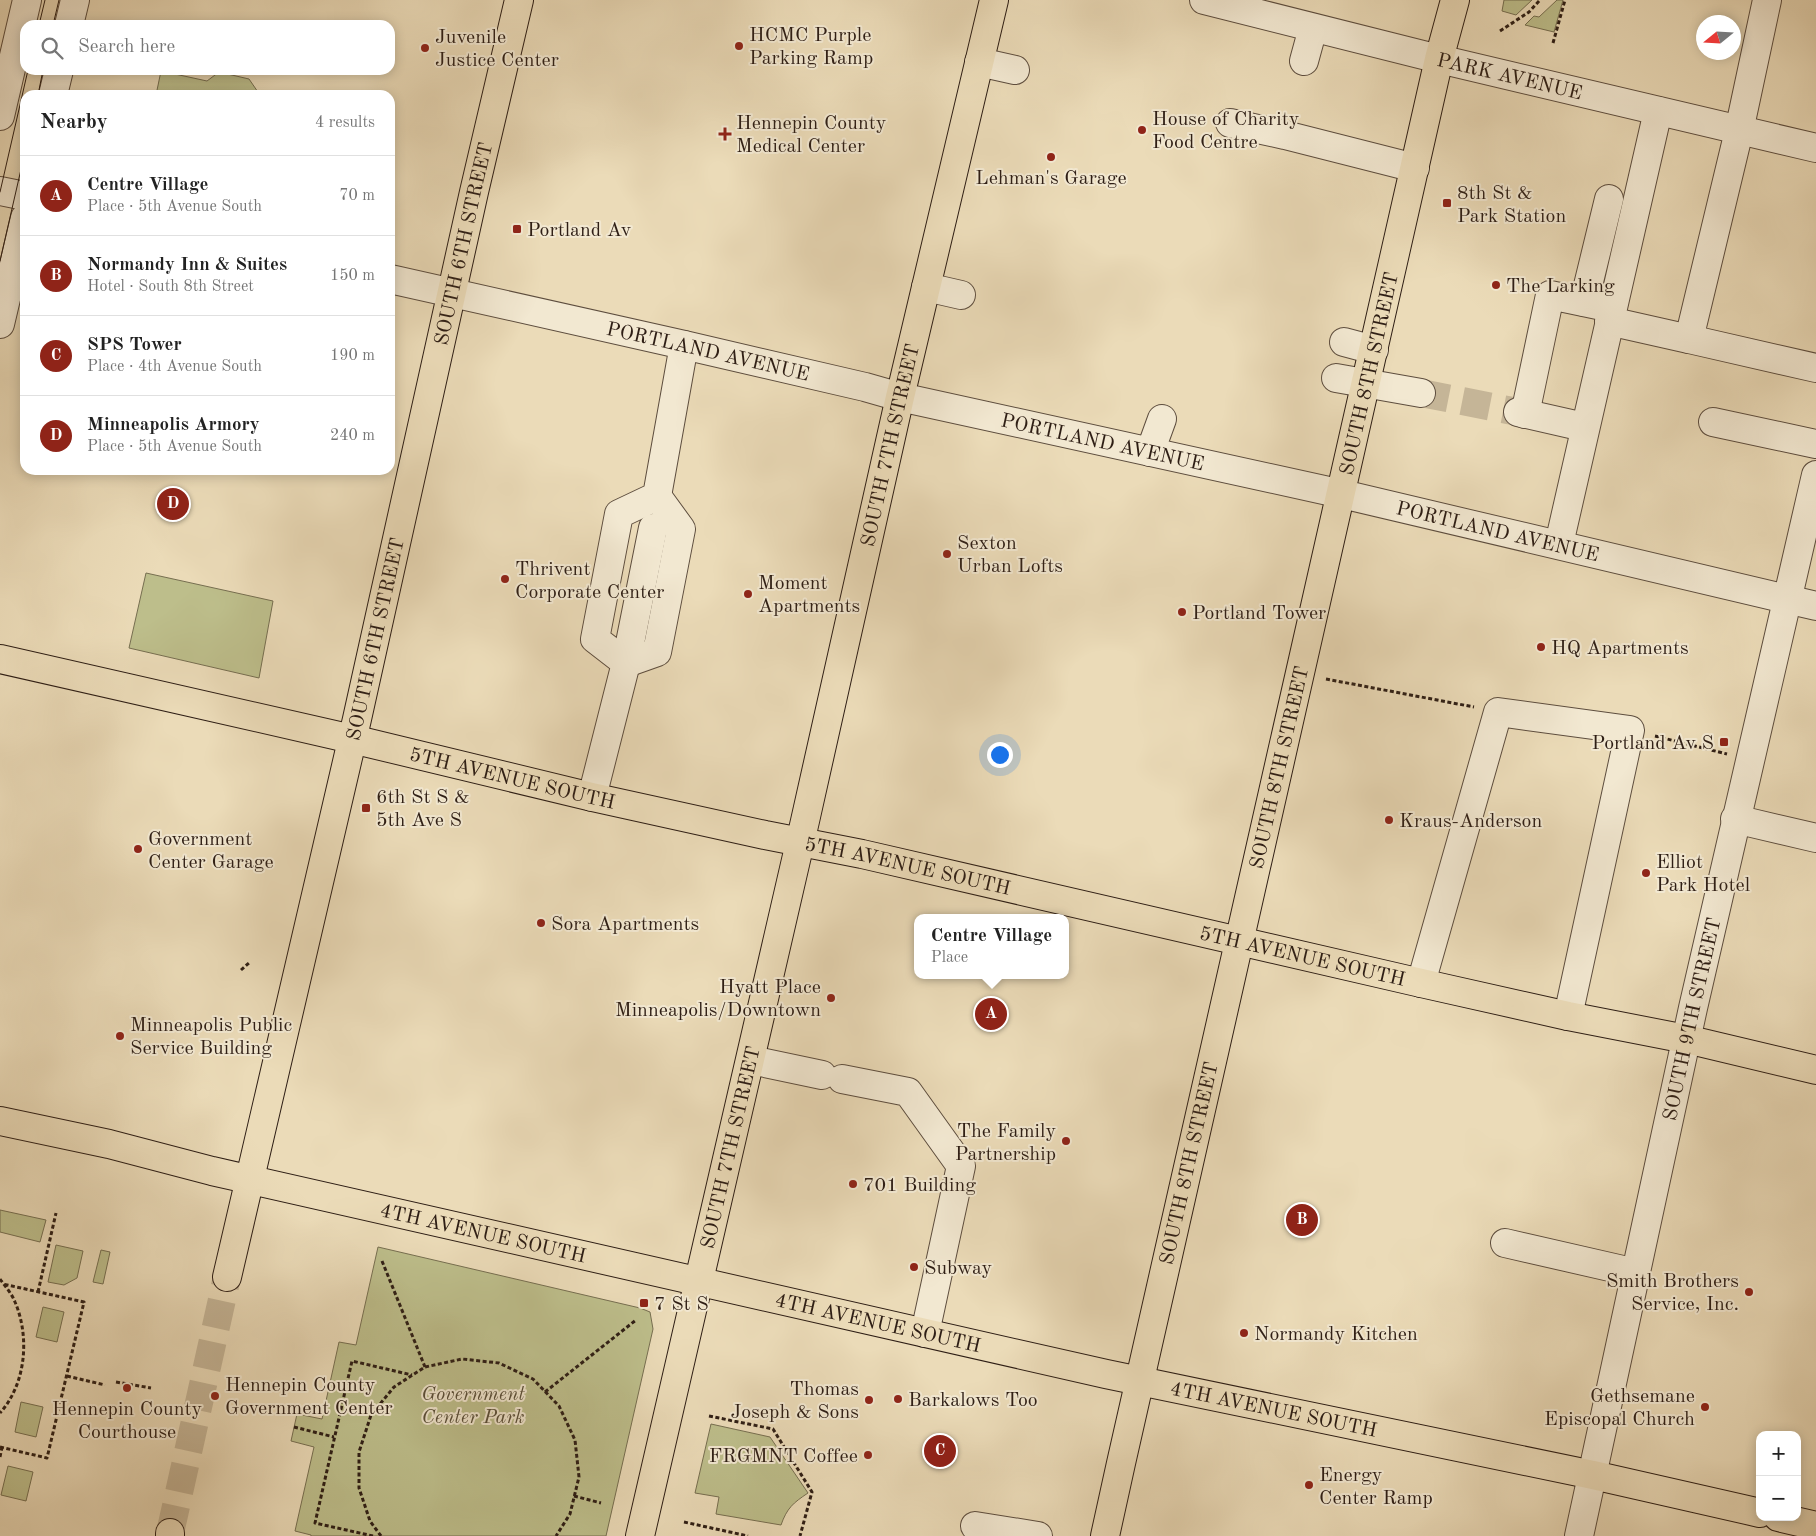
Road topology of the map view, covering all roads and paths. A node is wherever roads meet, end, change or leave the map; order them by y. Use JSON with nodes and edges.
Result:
{"nodes":[{"id":1,"x":27,"y":0,"type":"edge"},
{"id":2,"x":75,"y":0,"type":"edge"},
{"id":3,"x":519,"y":0,"type":"edge"},
{"id":4,"x":994,"y":0,"type":"edge"},
{"id":5,"x":1204,"y":0,"type":"edge"},
{"id":6,"x":1455,"y":0,"type":"edge"},
{"id":7,"x":1540,"y":0,"type":"edge"},
{"id":8,"x":1565,"y":0,"type":"edge"},
{"id":9,"x":1767,"y":0,"type":"edge"},
{"id":10,"x":22,"y":20,"type":"edge"},
{"id":11,"x":70,"y":20,"type":"edge"},
{"id":12,"x":1313,"y":28,"type":"junction"},
{"id":13,"x":20,"y":30,"type":"edge"},
{"id":14,"x":1500,"y":31,"type":"dead end"},
{"id":15,"x":1554,"y":43,"type":"dead end"},
{"id":16,"x":1439,"y":59,"type":"junction"},
{"id":17,"x":1304,"y":61,"type":"dead end"},
{"id":18,"x":979,"y":62,"type":"junction"},
{"id":19,"x":1015,"y":70,"type":"dead end"},
{"id":20,"x":58,"y":75,"type":"edge"},
{"id":21,"x":54,"y":90,"type":"edge"},
{"id":22,"x":1658,"y":111,"type":"junction"},
{"id":23,"x":0,"y":116,"type":"edge"},
{"id":24,"x":1230,"y":123,"type":"dead end"},
{"id":25,"x":1739,"y":131,"type":"junction"},
{"id":26,"x":1816,"y":148,"type":"edge"},
{"id":27,"x":1415,"y":168,"type":"junction"},
{"id":28,"x":0,"y":191,"type":"edge"},
{"id":29,"x":20,"y":195,"type":"edge"},
{"id":30,"x":1609,"y":200,"type":"dead end"},
{"id":31,"x":20,"y":239,"type":"edge"},
{"id":32,"x":395,"y":280,"type":"edge"},
{"id":33,"x":926,"y":287,"type":"junction"},
{"id":34,"x":452,"y":293,"type":"junction"},
{"id":35,"x":961,"y":295,"type":"dead end"},
{"id":36,"x":1584,"y":302,"type":"junction"},
{"id":37,"x":1611,"y":315,"type":"junction"},
{"id":38,"x":0,"y":324,"type":"edge"},
{"id":39,"x":1690,"y":339,"type":"junction"},
{"id":40,"x":1344,"y":342,"type":"dead end"},
{"id":41,"x":684,"y":345,"type":"junction"},
{"id":42,"x":1374,"y":350,"type":"junction"},
{"id":43,"x":1816,"y":368,"type":"edge"},
{"id":44,"x":1336,"y":378,"type":"dead end"},
{"id":45,"x":1367,"y":382,"type":"junction"},
{"id":46,"x":1421,"y":393,"type":"tunnel mouth"},
{"id":47,"x":900,"y":397,"type":"junction"},
{"id":48,"x":1162,"y":419,"type":"dead end"},
{"id":49,"x":1712,"y":422,"type":"dead end"},
{"id":50,"x":1584,"y":427,"type":"junction"},
{"id":51,"x":1816,"y":444,"type":"edge"},
{"id":52,"x":1150,"y":452,"type":"junction"},
{"id":53,"x":1816,"y":475,"type":"edge"},
{"id":54,"x":1342,"y":494,"type":"junction"},
{"id":55,"x":656,"y":496,"type":"junction"},
{"id":56,"x":654,"y":528,"type":"dead end"},
{"id":57,"x":1559,"y":544,"type":"junction"},
{"id":58,"x":1787,"y":600,"type":"junction"},
{"id":59,"x":1816,"y":606,"type":"edge"},
{"id":60,"x":0,"y":659,"type":"edge"},
{"id":61,"x":626,"y":663,"type":"junction"},
{"id":62,"x":1300,"y":675,"type":"junction"},
{"id":63,"x":1498,"y":712,"type":"junction"},
{"id":64,"x":1630,"y":730,"type":"junction"},
{"id":65,"x":352,"y":739,"type":"junction"},
{"id":66,"x":1750,"y":757,"type":"junction"},
{"id":67,"x":592,"y":797,"type":"junction"},
{"id":68,"x":1735,"y":819,"type":"junction"},
{"id":69,"x":1816,"y":838,"type":"edge"},
{"id":70,"x":800,"y":842,"type":"junction"},
{"id":71,"x":1238,"y":941,"type":"junction"},
{"id":72,"x":250,"y":962,"type":"dead end"},
{"id":73,"x":241,"y":970,"type":"dead end"},
{"id":74,"x":1421,"y":983,"type":"junction"},
{"id":75,"x":1568,"y":1016,"type":"junction"},
{"id":76,"x":1686,"y":1039,"type":"junction"},
{"id":77,"x":751,"y":1060,"type":"junction"},
{"id":78,"x":1816,"y":1070,"type":"edge"},
{"id":79,"x":0,"y":1120,"type":"edge"},
{"id":80,"x":250,"y":1179,"type":"junction"},
{"id":81,"x":56,"y":1213,"type":"dead end"},
{"id":82,"x":1505,"y":1243,"type":"dead end"},
{"id":83,"x":382,"y":1261,"type":"dead end"},
{"id":84,"x":1636,"y":1273,"type":"junction"},
{"id":85,"x":227,"y":1277,"type":"tunnel mouth"},
{"id":86,"x":0,"y":1279,"type":"edge"},
{"id":87,"x":700,"y":1282,"type":"junction"},
{"id":88,"x":3,"y":1284,"type":"junction"},
{"id":89,"x":38,"y":1292,"type":"junction"},
{"id":90,"x":636,"y":1320,"type":"dead end"},
{"id":91,"x":925,"y":1332,"type":"junction"},
{"id":92,"x":425,"y":1367,"type":"junction"},
{"id":93,"x":412,"y":1375,"type":"junction"},
{"id":94,"x":67,"y":1376,"type":"junction"},
{"id":95,"x":1138,"y":1381,"type":"junction"},
{"id":96,"x":116,"y":1382,"type":"dead end"},
{"id":97,"x":105,"y":1384,"type":"dead end"},
{"id":98,"x":151,"y":1388,"type":"dead end"},
{"id":99,"x":545,"y":1392,"type":"junction"},
{"id":100,"x":0,"y":1413,"type":"edge"},
{"id":101,"x":709,"y":1416,"type":"dead end"},
{"id":102,"x":294,"y":1427,"type":"dead end"},
{"id":103,"x":334,"y":1437,"type":"junction"},
{"id":104,"x":1,"y":1447,"type":"edge"},
{"id":105,"x":0,"y":1457,"type":"edge"},
{"id":106,"x":1593,"y":1476,"type":"junction"},
{"id":107,"x":574,"y":1496,"type":"junction"},
{"id":108,"x":601,"y":1503,"type":"dead end"},
{"id":109,"x":1756,"y":1512,"type":"edge"},
{"id":110,"x":1795,"y":1521,"type":"edge"},
{"id":111,"x":684,"y":1522,"type":"dead end"},
{"id":112,"x":975,"y":1526,"type":"dead end"},
{"id":113,"x":1816,"y":1526,"type":"edge"},
{"id":114,"x":373,"y":1536,"type":"edge"},
{"id":115,"x":381,"y":1536,"type":"edge"},
{"id":116,"x":556,"y":1536,"type":"edge"},
{"id":117,"x":640,"y":1536,"type":"edge"},
{"id":118,"x":748,"y":1536,"type":"edge"},
{"id":119,"x":800,"y":1536,"type":"edge"},
{"id":120,"x":1038,"y":1536,"type":"edge"},
{"id":121,"x":1105,"y":1536,"type":"edge"},
{"id":122,"x":1579,"y":1536,"type":"edge"}],
"edges":[{"from":1,"to":10,"type":"street"},
{"from":2,"to":11,"type":"street"},
{"from":3,"to":34,"type":"main road","name":"SOUTH 6TH STREET"},
{"from":4,"to":18,"type":"main road","name":"SOUTH 7TH STREET"},
{"from":5,"to":12,"type":"street","name":"PARK AVENUE"},
{"from":6,"to":16,"type":"main road","name":"SOUTH 8TH STREET"},
{"from":7,"to":14,"type":"path"},
{"from":8,"to":15,"type":"path"},
{"from":9,"to":25,"type":"street"},
{"from":12,"to":16,"type":"street","name":"PARK AVENUE"},
{"from":12,"to":17,"type":"street"},
{"from":13,"to":23,"type":"street"},
{"from":16,"to":22,"type":"street","name":"PARK AVENUE"},
{"from":16,"to":27,"type":"main road","name":"SOUTH 8TH STREET"},
{"from":18,"to":19,"type":"street"},
{"from":18,"to":33,"type":"main road","name":"SOUTH 7TH STREET"},
{"from":20,"to":21,"type":"street"},
{"from":22,"to":25,"type":"street","name":"PARK AVENUE"},
{"from":22,"to":37,"type":"street"},
{"from":24,"to":27,"type":"street"},
{"from":25,"to":26,"type":"street","name":"PARK AVENUE"},
{"from":25,"to":39,"type":"street"},
{"from":27,"to":42,"type":"main road","name":"SOUTH 8TH STREET"},
{"from":28,"to":29,"type":"street"},
{"from":30,"to":36,"type":"street"},
{"from":31,"to":38,"type":"street"},
{"from":32,"to":34,"type":"street","name":"PORTLAND AVENUE"},
{"from":33,"to":35,"type":"street"},
{"from":33,"to":47,"type":"main road","name":"SOUTH 7TH STREET"},
{"from":34,"to":41,"type":"street","name":"PORTLAND AVENUE"},
{"from":34,"to":65,"type":"main road","name":"SOUTH 6TH STREET"},
{"from":36,"to":37,"type":"street"},
{"from":36,"to":50,"type":"street"},
{"from":37,"to":39,"type":"street"},
{"from":37,"to":50,"type":"street"},
{"from":39,"to":43,"type":"street"},
{"from":40,"to":42,"type":"street"},
{"from":41,"to":47,"type":"street","name":"PORTLAND AVENUE"},
{"from":41,"to":55,"type":"street"},
{"from":42,"to":45,"type":"main road","name":"SOUTH 8TH STREET"},
{"from":44,"to":45,"type":"street"},
{"from":45,"to":46,"type":"street"},
{"from":45,"to":54,"type":"main road","name":"SOUTH 8TH STREET"},
{"from":47,"to":52,"type":"street","name":"PORTLAND AVENUE"},
{"from":47,"to":70,"type":"main road","name":"SOUTH 7TH STREET"},
{"from":48,"to":52,"type":"street"},
{"from":49,"to":51,"type":"street"},
{"from":50,"to":57,"type":"street"},
{"from":52,"to":54,"type":"street","name":"PORTLAND AVENUE"},
{"from":53,"to":58,"type":"street","name":"SOUTH 9TH STREET"},
{"from":54,"to":57,"type":"street","name":"PORTLAND AVENUE"},
{"from":54,"to":62,"type":"main road","name":"SOUTH 8TH STREET"},
{"from":55,"to":61,"type":"street"},
{"from":55,"to":61,"type":"street"},
{"from":56,"to":61,"type":"street"},
{"from":57,"to":58,"type":"street","name":"PORTLAND AVENUE"},
{"from":58,"to":59,"type":"street","name":"PORTLAND AVENUE"},
{"from":58,"to":66,"type":"street","name":"SOUTH 9TH STREET"},
{"from":60,"to":65,"type":"main road","name":"5TH AVENUE SOUTH"},
{"from":61,"to":67,"type":"street"},
{"from":62,"to":63,"type":"path"},
{"from":62,"to":71,"type":"main road","name":"SOUTH 8TH STREET"},
{"from":63,"to":64,"type":"street"},
{"from":63,"to":74,"type":"street"},
{"from":64,"to":66,"type":"path"},
{"from":64,"to":75,"type":"street"},
{"from":65,"to":67,"type":"main road","name":"5TH AVENUE SOUTH"},
{"from":65,"to":80,"type":"main road","name":"SOUTH 6TH STREET"},
{"from":66,"to":68,"type":"street","name":"SOUTH 9TH STREET"},
{"from":67,"to":70,"type":"main road","name":"5TH AVENUE SOUTH"},
{"from":68,"to":69,"type":"street"},
{"from":68,"to":76,"type":"street","name":"SOUTH 9TH STREET"},
{"from":70,"to":71,"type":"main road","name":"5TH AVENUE SOUTH"},
{"from":70,"to":77,"type":"main road","name":"SOUTH 7TH STREET"},
{"from":71,"to":74,"type":"main road","name":"5TH AVENUE SOUTH"},
{"from":71,"to":95,"type":"main road","name":"SOUTH 8TH STREET"},
{"from":72,"to":73,"type":"path"},
{"from":74,"to":75,"type":"main road","name":"5TH AVENUE SOUTH"},
{"from":75,"to":76,"type":"main road","name":"5TH AVENUE SOUTH"},
{"from":76,"to":78,"type":"main road","name":"5TH AVENUE SOUTH"},
{"from":76,"to":84,"type":"street","name":"SOUTH 9TH STREET"},
{"from":77,"to":87,"type":"main road","name":"SOUTH 7TH STREET"},
{"from":77,"to":91,"type":"street"},
{"from":79,"to":80,"type":"main road","name":"4TH AVENUE SOUTH"},
{"from":80,"to":85,"type":"main road","name":"SOUTH 6TH STREET"},
{"from":80,"to":87,"type":"main road","name":"4TH AVENUE SOUTH"},
{"from":81,"to":89,"type":"path"},
{"from":82,"to":84,"type":"street"},
{"from":83,"to":92,"type":"path"},
{"from":84,"to":106,"type":"street","name":"SOUTH 9TH STREET"},
{"from":86,"to":88,"type":"path"},
{"from":87,"to":91,"type":"main road","name":"4TH AVENUE SOUTH"},
{"from":87,"to":117,"type":"main road","name":"SOUTH 7TH STREET"},
{"from":88,"to":89,"type":"path"},
{"from":88,"to":100,"type":"path"},
{"from":89,"to":94,"type":"path"},
{"from":90,"to":99,"type":"path"},
{"from":91,"to":95,"type":"main road","name":"4TH AVENUE SOUTH"},
{"from":92,"to":93,"type":"path"},
{"from":92,"to":99,"type":"path"},
{"from":93,"to":103,"type":"path"},
{"from":93,"to":115,"type":"path"},
{"from":94,"to":97,"type":"path"},
{"from":94,"to":104,"type":"path"},
{"from":95,"to":106,"type":"main road","name":"4TH AVENUE SOUTH"},
{"from":95,"to":121,"type":"main road","name":"SOUTH 8TH STREET"},
{"from":96,"to":98,"type":"path"},
{"from":99,"to":107,"type":"path"},
{"from":101,"to":119,"type":"path"},
{"from":102,"to":103,"type":"path"},
{"from":103,"to":114,"type":"path"},
{"from":104,"to":105,"type":"path"},
{"from":106,"to":109,"type":"main road","name":"4TH AVENUE SOUTH"},
{"from":106,"to":122,"type":"street","name":"SOUTH 9TH STREET"},
{"from":107,"to":108,"type":"path"},
{"from":107,"to":116,"type":"path"},
{"from":110,"to":113,"type":"main road"},
{"from":111,"to":118,"type":"path"},
{"from":112,"to":120,"type":"street"}]}
